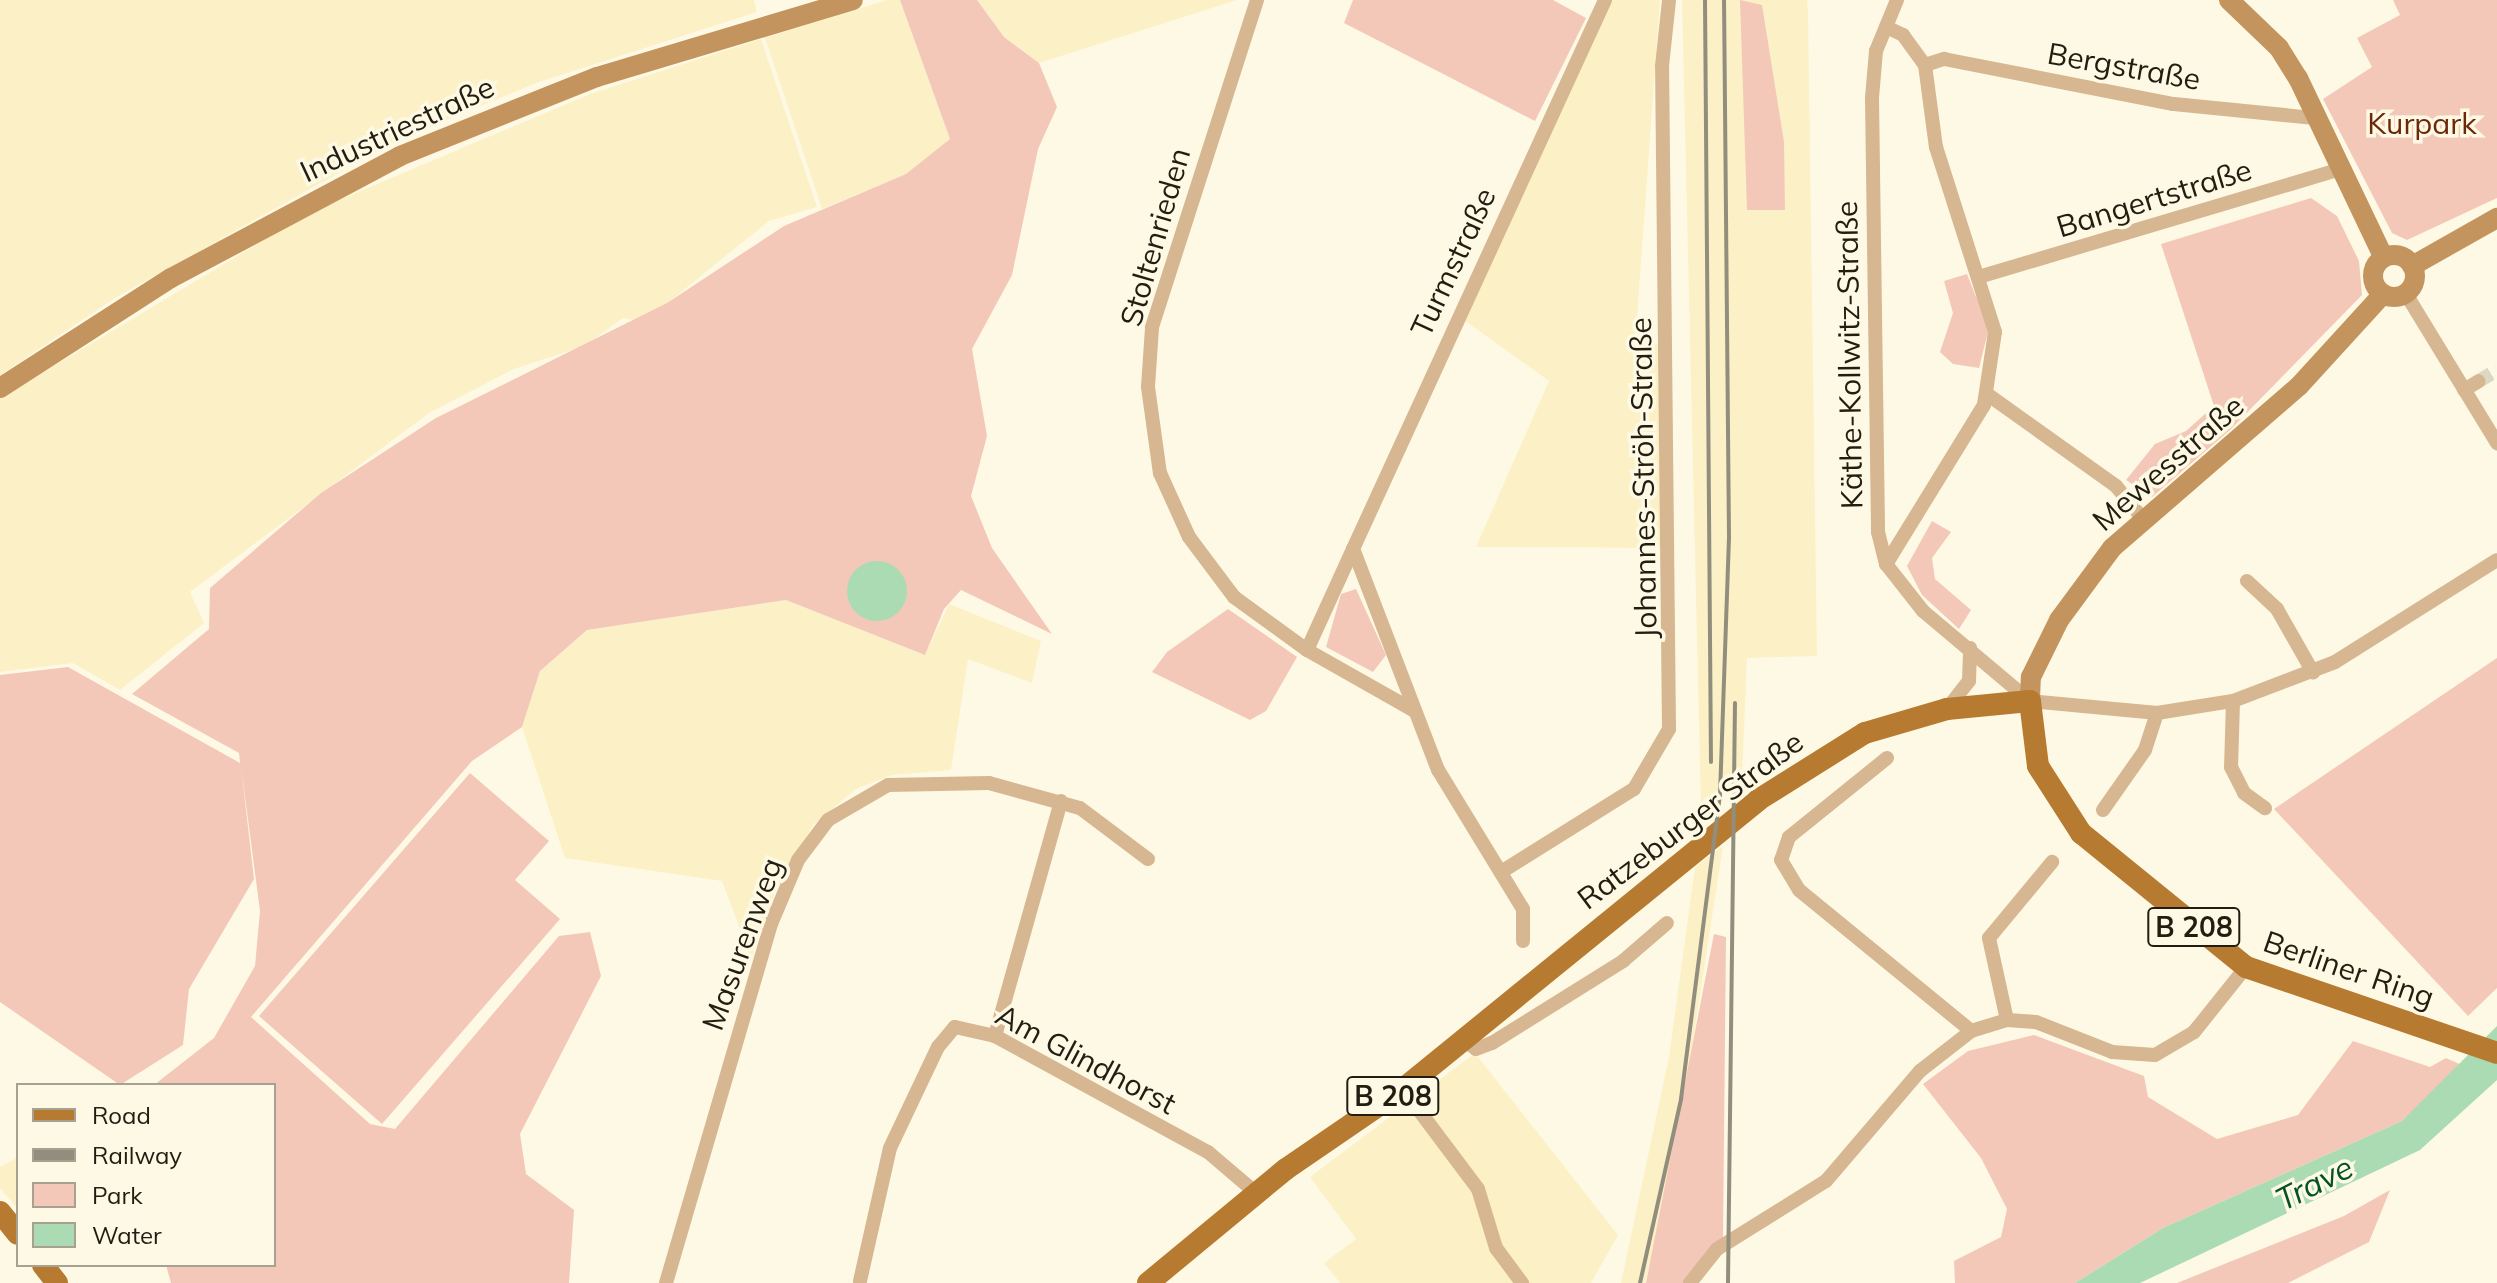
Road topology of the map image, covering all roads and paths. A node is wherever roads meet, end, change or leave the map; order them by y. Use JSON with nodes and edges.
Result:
{"nodes":[{"id":1,"x":853,"y":0,"type":"edge"},
{"id":2,"x":1257,"y":0,"type":"edge"},
{"id":3,"x":1605,"y":0,"type":"edge"},
{"id":4,"x":1669,"y":0,"type":"edge"},
{"id":5,"x":1897,"y":0,"type":"edge"},
{"id":6,"x":2229,"y":0,"type":"edge"},
{"id":7,"x":1886,"y":27,"type":"junction"},
{"id":8,"x":1925,"y":65,"type":"junction"},
{"id":9,"x":2315,"y":118,"type":"junction"},
{"id":10,"x":2340,"y":169,"type":"junction"},
{"id":11,"x":2497,"y":218,"type":"edge"},
{"id":12,"x":2384,"y":258,"type":"junction"},
{"id":13,"x":2412,"y":266,"type":"junction"},
{"id":14,"x":1982,"y":276,"type":"junction"},
{"id":15,"x":2383,"y":294,"type":"junction"},
{"id":16,"x":2406,"y":294,"type":"junction"},
{"id":17,"x":2479,"y":381,"type":"tunnel mouth"},
{"id":18,"x":0,"y":388,"type":"edge"},
{"id":19,"x":2464,"y":390,"type":"junction"},
{"id":20,"x":1987,"y":394,"type":"junction"},
{"id":21,"x":2497,"y":443,"type":"edge"},
{"id":22,"x":2143,"y":519,"type":"junction"},
{"id":23,"x":1353,"y":549,"type":"junction"},
{"id":24,"x":2496,"y":560,"type":"edge"},
{"id":25,"x":1886,"y":564,"type":"junction"},
{"id":26,"x":2247,"y":581,"type":"dead end"},
{"id":27,"x":1970,"y":648,"type":"junction"},
{"id":28,"x":1307,"y":650,"type":"junction"},
{"id":29,"x":2313,"y":672,"type":"junction"},
{"id":30,"x":2030,"y":701,"type":"junction"},
{"id":31,"x":2233,"y":701,"type":"junction"},
{"id":32,"x":1947,"y":709,"type":"junction"},
{"id":33,"x":1413,"y":710,"type":"junction"},
{"id":34,"x":2157,"y":713,"type":"junction"},
{"id":35,"x":1887,"y":758,"type":"dead end"},
{"id":36,"x":1061,"y":801,"type":"junction"},
{"id":37,"x":2265,"y":808,"type":"dead end"},
{"id":38,"x":2103,"y":810,"type":"dead end"},
{"id":39,"x":1148,"y":859,"type":"dead end"},
{"id":40,"x":2052,"y":862,"type":"dead end"},
{"id":41,"x":1501,"y":872,"type":"junction"},
{"id":42,"x":1667,"y":923,"type":"dead end"},
{"id":43,"x":1523,"y":941,"type":"dead end"},
{"id":44,"x":2246,"y":967,"type":"junction"},
{"id":45,"x":2007,"y":1020,"type":"junction"},
{"id":46,"x":1971,"y":1031,"type":"junction"},
{"id":47,"x":995,"y":1036,"type":"junction"},
{"id":48,"x":1463,"y":1039,"type":"junction"},
{"id":49,"x":2497,"y":1053,"type":"edge"},
{"id":50,"x":1403,"y":1089,"type":"junction"},
{"id":51,"x":1256,"y":1193,"type":"junction"},
{"id":52,"x":0,"y":1212,"type":"edge"},
{"id":53,"x":16,"y":1232,"type":"edge"},
{"id":54,"x":45,"y":1267,"type":"edge"},
{"id":55,"x":860,"y":1281,"type":"dead end"},
{"id":56,"x":57,"y":1283,"type":"edge"},
{"id":57,"x":666,"y":1283,"type":"edge"},
{"id":58,"x":1148,"y":1283,"type":"edge"},
{"id":59,"x":1522,"y":1283,"type":"edge"},
{"id":60,"x":1690,"y":1283,"type":"edge"}],
"edges":[{"from":1,"to":18,"type":"street","name":"Industriestraße"},
{"from":2,"to":28,"type":"street","name":"Stoltenrieden"},
{"from":3,"to":23,"type":"street","name":"Turmstraße"},
{"from":4,"to":41,"type":"street","name":"Johannes-Ströh-Straße"},
{"from":5,"to":7,"type":"street","name":"Käthe-Kollwitz-Straße"},
{"from":6,"to":9,"type":"street"},
{"from":7,"to":8,"type":"street"},
{"from":7,"to":25,"type":"street","name":"Käthe-Kollwitz-Straße"},
{"from":8,"to":9,"type":"street","name":"Bergstraße"},
{"from":8,"to":14,"type":"street"},
{"from":9,"to":10,"type":"street"},
{"from":10,"to":12,"type":"street"},
{"from":10,"to":14,"type":"street","name":"Bangertstraße"},
{"from":11,"to":13,"type":"street"},
{"from":12,"to":13,"type":"street"},
{"from":12,"to":15,"type":"street"},
{"from":13,"to":16,"type":"street"},
{"from":14,"to":20,"type":"street"},
{"from":15,"to":16,"type":"street"},
{"from":15,"to":22,"type":"street","name":"Mewesstraße"},
{"from":16,"to":19,"type":"street"},
{"from":17,"to":19,"type":"street"},
{"from":19,"to":21,"type":"street"},
{"from":20,"to":22,"type":"street"},
{"from":20,"to":25,"type":"street"},
{"from":22,"to":30,"type":"street","name":"Mewesstraße"},
{"from":23,"to":28,"type":"street","name":"Turmstraße"},
{"from":23,"to":33,"type":"street"},
{"from":24,"to":29,"type":"street"},
{"from":25,"to":27,"type":"street","name":"Käthe-Kollwitz-Straße"},
{"from":26,"to":29,"type":"street"},
{"from":27,"to":30,"type":"street","name":"Käthe-Kollwitz-Straße"},
{"from":27,"to":32,"type":"street"},
{"from":28,"to":33,"type":"street","name":"Stoltenrieden"},
{"from":29,"to":31,"type":"street"},
{"from":30,"to":32,"type":"main road","name":"Ratzeburger Straße","number":"B 208"},
{"from":30,"to":34,"type":"street"},
{"from":30,"to":44,"type":"main road","name":"Berliner Ring","number":"B 208"},
{"from":31,"to":34,"type":"street"},
{"from":31,"to":37,"type":"street"},
{"from":32,"to":48,"type":"main road","name":"Ratzeburger Straße","number":"B 208"},
{"from":33,"to":41,"type":"street"},
{"from":34,"to":38,"type":"street"},
{"from":35,"to":46,"type":"street"},
{"from":36,"to":39,"type":"street","name":"Masurenweg"},
{"from":36,"to":47,"type":"street"},
{"from":36,"to":57,"type":"street","name":"Masurenweg"},
{"from":40,"to":45,"type":"street"},
{"from":41,"to":43,"type":"street"},
{"from":42,"to":48,"type":"street"},
{"from":44,"to":45,"type":"street"},
{"from":44,"to":49,"type":"main road","name":"Berliner Ring","number":"B 208"},
{"from":45,"to":46,"type":"street"},
{"from":46,"to":60,"type":"street"},
{"from":47,"to":51,"type":"street","name":"Am Glindhorst"},
{"from":47,"to":55,"type":"street","name":"Am Glindhorst"},
{"from":48,"to":50,"type":"main road","name":"Ratzeburger Straße","number":"B 208"},
{"from":50,"to":51,"type":"main road","name":"Ratzeburger Straße","number":"B 208"},
{"from":50,"to":59,"type":"street"},
{"from":51,"to":58,"type":"main road","name":"Ratzeburger Straße","number":"B 208"},
{"from":52,"to":53,"type":"main road"},
{"from":54,"to":56,"type":"main road"}]}
